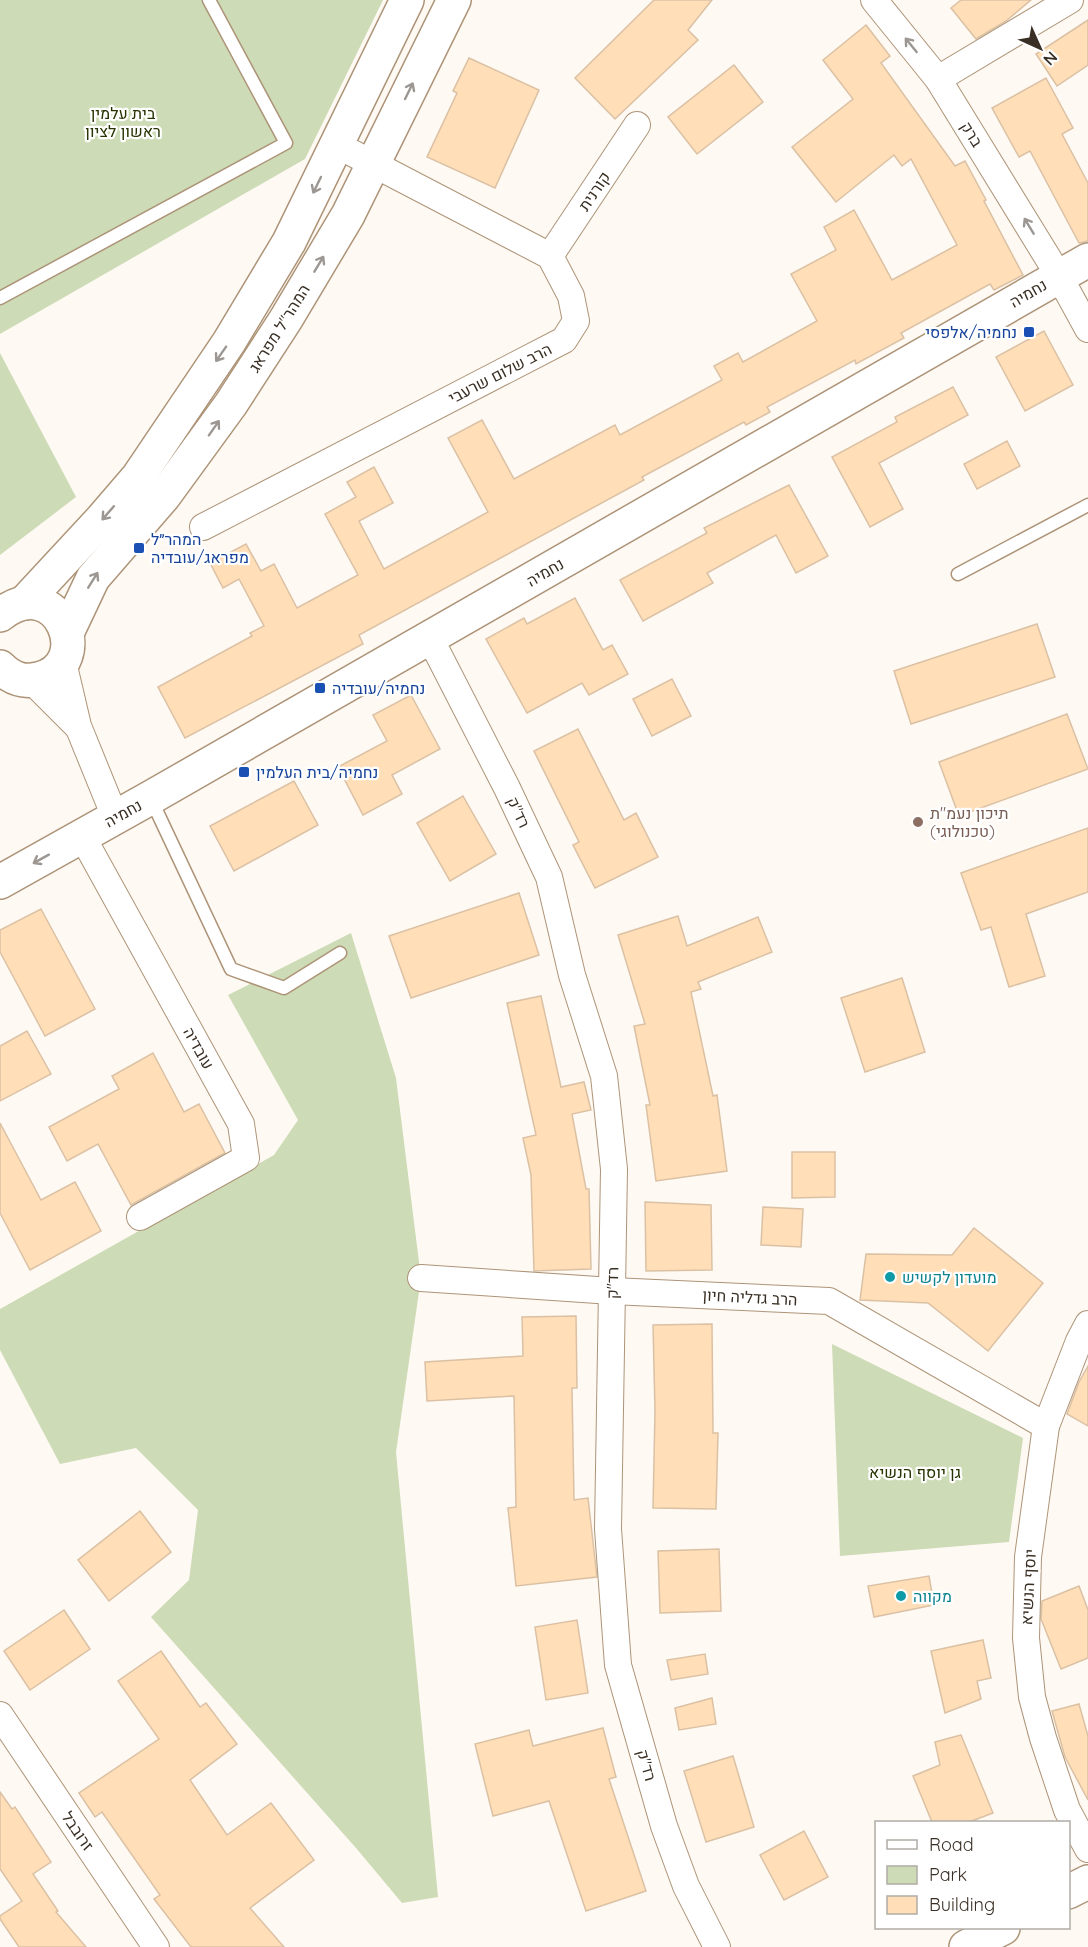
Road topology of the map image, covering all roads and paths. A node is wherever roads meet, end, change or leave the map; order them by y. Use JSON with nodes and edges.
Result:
{"nodes":[{"id":1,"x":209,"y":0,"type":"edge"},
{"id":2,"x":407,"y":0,"type":"edge"},
{"id":3,"x":454,"y":0,"type":"edge"},
{"id":4,"x":874,"y":0,"type":"edge"},
{"id":5,"x":1070,"y":0,"type":"edge"},
{"id":6,"x":938,"y":79,"type":"junction"},
{"id":7,"x":637,"y":125,"type":"dead end"},
{"id":8,"x":337,"y":145,"type":"junction"},
{"id":9,"x":373,"y":163,"type":"junction"},
{"id":10,"x":550,"y":256,"type":"junction"},
{"id":11,"x":1088,"y":260,"type":"edge"},
{"id":12,"x":1059,"y":276,"type":"junction"},
{"id":13,"x":0,"y":298,"type":"edge"},
{"id":14,"x":1088,"y":329,"type":"edge"},
{"id":15,"x":1088,"y":505,"type":"edge"},
{"id":16,"x":203,"y":527,"type":"dead end"},
{"id":17,"x":958,"y":574,"type":"dead end"},
{"id":18,"x":6,"y":612,"type":"edge"},
{"id":19,"x":430,"y":638,"type":"junction"},
{"id":20,"x":65,"y":647,"type":"junction"},
{"id":21,"x":0,"y":667,"type":"edge"},
{"id":22,"x":32,"y":681,"type":"junction"},
{"id":23,"x":78,"y":726,"type":"junction"},
{"id":24,"x":150,"y":798,"type":"junction"},
{"id":25,"x":116,"y":817,"type":"junction"},
{"id":26,"x":82,"y":836,"type":"junction"},
{"id":27,"x":0,"y":882,"type":"edge"},
{"id":28,"x":340,"y":953,"type":"dead end"},
{"id":29,"x":140,"y":1217,"type":"dead end"},
{"id":30,"x":421,"y":1278,"type":"dead end"},
{"id":31,"x":612,"y":1291,"type":"junction"},
{"id":32,"x":1088,"y":1324,"type":"edge"},
{"id":33,"x":1046,"y":1426,"type":"junction"},
{"id":34,"x":0,"y":1715,"type":"edge"},
{"id":35,"x":1088,"y":1849,"type":"edge"},
{"id":36,"x":1088,"y":1882,"type":"edge"},
{"id":37,"x":1070,"y":1891,"type":"edge"},
{"id":38,"x":1000,"y":1929,"type":"edge"},
{"id":39,"x":156,"y":1947,"type":"edge"},
{"id":40,"x":717,"y":1947,"type":"edge"},
{"id":41,"x":966,"y":1947,"type":"edge"}],
"edges":[{"from":1,"to":13,"type":"lane"},
{"from":2,"to":8,"type":"street"},
{"from":9,"to":3,"type":"street","name":"המהר\"ל מפראג","one_way":true},
{"from":6,"to":4,"type":"street","name":"ברק","one_way":true},
{"from":5,"to":6,"type":"street"},
{"from":12,"to":6,"type":"street","name":"ברק","one_way":true},
{"from":7,"to":10,"type":"street","name":"קורנית"},
{"from":8,"to":9,"type":"street"},
{"from":8,"to":18,"type":"street","one_way":true},
{"from":9,"to":10,"type":"street"},
{"from":20,"to":9,"type":"street","name":"המהר\"ל מפראג","one_way":true},
{"from":10,"to":16,"type":"street","name":"הרב שלום שרעבי"},
{"from":11,"to":12,"type":"street","name":"נחמיה"},
{"from":12,"to":14,"type":"street","name":"ברק"},
{"from":12,"to":19,"type":"street","name":"נחמיה"},
{"from":15,"to":17,"type":"lane"},
{"from":18,"to":20,"type":"street"},
{"from":19,"to":24,"type":"street","name":"נחמיה"},
{"from":19,"to":31,"type":"street","name":"רד\"ק"},
{"from":20,"to":22,"type":"street"},
{"from":20,"to":23,"type":"street"},
{"from":21,"to":22,"type":"street"},
{"from":22,"to":23,"type":"street"},
{"from":23,"to":25,"type":"street"},
{"from":24,"to":25,"type":"street","name":"נחמיה"},
{"from":24,"to":28,"type":"lane"},
{"from":25,"to":26,"type":"street","name":"נחמיה"},
{"from":26,"to":27,"type":"street","name":"נחמיה","one_way":true},
{"from":26,"to":29,"type":"street","name":"עובדיה"},
{"from":30,"to":31,"type":"street","name":"הרב גדליה חיון"},
{"from":31,"to":33,"type":"street","name":"הרב גדליה חיון"},
{"from":31,"to":40,"type":"street","name":"רד\"ק"},
{"from":32,"to":33,"type":"street","name":"יוסף הנשיא"},
{"from":33,"to":35,"type":"street","name":"יוסף הנשיא"},
{"from":34,"to":39,"type":"street","name":"זרובבל"},
{"from":36,"to":37,"type":"street"},
{"from":38,"to":41,"type":"street"}]}
